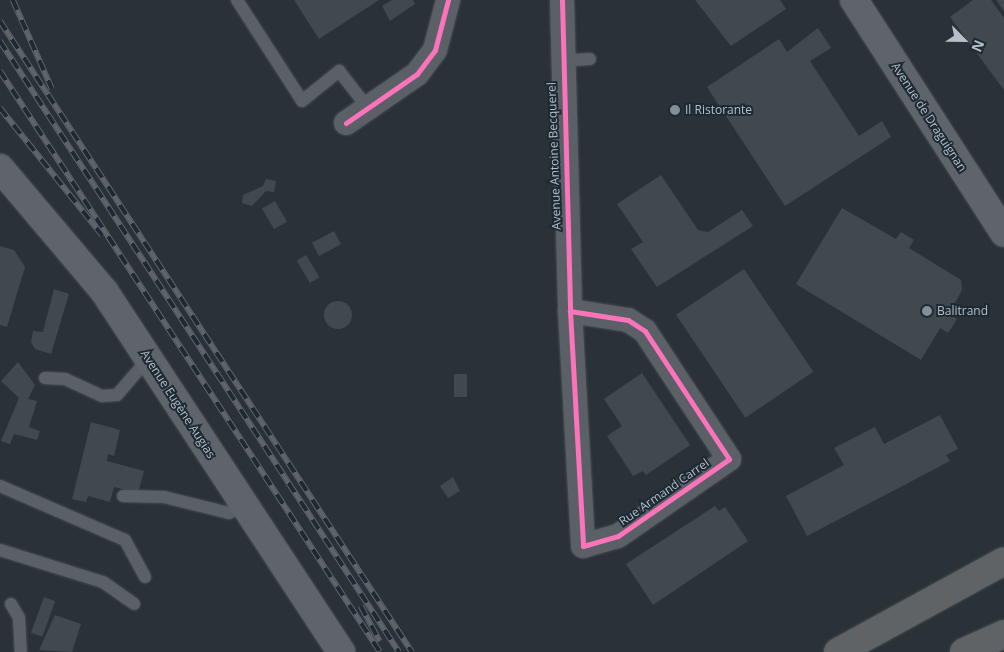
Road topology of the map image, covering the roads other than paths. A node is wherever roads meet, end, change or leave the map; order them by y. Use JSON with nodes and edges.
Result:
{"nodes":[{"id":1,"x":237,"y":0,"type":"edge"},
{"id":2,"x":448,"y":0,"type":"edge"},
{"id":3,"x":562,"y":0,"type":"edge"},
{"id":4,"x":854,"y":0,"type":"edge"},
{"id":5,"x":875,"y":0,"type":"edge"},
{"id":6,"x":590,"y":59,"type":"dead end"},
{"id":7,"x":561,"y":61,"type":"junction"},
{"id":8,"x":368,"y":108,"type":"junction"},
{"id":9,"x":346,"y":123,"type":"dead end"},
{"id":10,"x":0,"y":168,"type":"edge"},
{"id":11,"x":1004,"y":198,"type":"edge"},
{"id":12,"x":1004,"y":233,"type":"edge"},
{"id":13,"x":570,"y":311,"type":"junction"},
{"id":14,"x":148,"y":359,"type":"junction"},
{"id":15,"x":45,"y":378,"type":"dead end"},
{"id":16,"x":0,"y":486,"type":"edge"},
{"id":17,"x":122,"y":496,"type":"dead end"},
{"id":18,"x":242,"y":504,"type":"junction"},
{"id":19,"x":0,"y":550,"type":"edge"},
{"id":20,"x":1004,"y":561,"type":"edge"},
{"id":21,"x":145,"y":577,"type":"dead end"},
{"id":22,"x":11,"y":604,"type":"dead end"},
{"id":23,"x":134,"y":604,"type":"dead end"},
{"id":24,"x":1004,"y":634,"type":"edge"},
{"id":25,"x":21,"y":652,"type":"edge"},
{"id":26,"x":341,"y":652,"type":"edge"},
{"id":27,"x":838,"y":652,"type":"edge"},
{"id":28,"x":964,"y":652,"type":"edge"}],
"edges":[{"from":1,"to":8,"type":"lane"},
{"from":2,"to":8,"type":"street"},
{"from":3,"to":7,"type":"street","name":"Avenue Antoine Becquerel"},
{"from":4,"to":12,"type":"main road","name":"Avenue de Draguignan"},
{"from":5,"to":11,"type":"main road","name":"Avenue de Draguignan"},
{"from":6,"to":7,"type":"lane"},
{"from":7,"to":13,"type":"street","name":"Avenue Antoine Becquerel"},
{"from":8,"to":9,"type":"street"},
{"from":10,"to":14,"type":"main road","name":"Avenue Eugène Augias"},
{"from":13,"to":13,"type":"street","name":"Rue Armand Carrel"},
{"from":14,"to":15,"type":"lane"},
{"from":14,"to":18,"type":"main road","name":"Avenue Eugène Augias"},
{"from":16,"to":21,"type":"lane"},
{"from":17,"to":18,"type":"lane"},
{"from":18,"to":26,"type":"main road","name":"Avenue Eugène Augias"},
{"from":19,"to":23,"type":"lane"},
{"from":20,"to":27,"type":"highway"},
{"from":22,"to":25,"type":"lane"},
{"from":24,"to":28,"type":"highway"}]}
